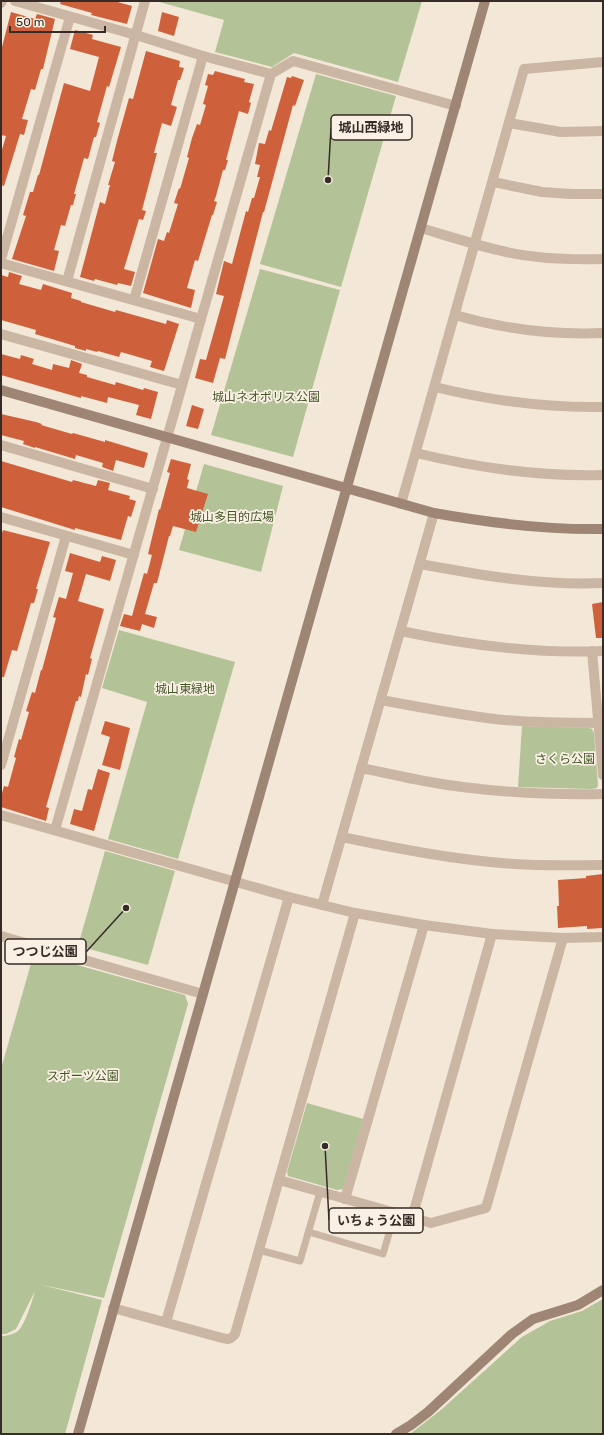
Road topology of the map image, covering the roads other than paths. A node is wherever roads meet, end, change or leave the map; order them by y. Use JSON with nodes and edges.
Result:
{"nodes":[{"id":1,"x":15,"y":1,"type":"edge"},
{"id":2,"x":145,"y":1,"type":"edge"},
{"id":3,"x":485,"y":1,"type":"edge"},
{"id":4,"x":70,"y":17,"type":"junction"},
{"id":5,"x":136,"y":35,"type":"junction"},
{"id":6,"x":203,"y":56,"type":"junction"},
{"id":7,"x":603,"y":62,"type":"edge"},
{"id":8,"x":271,"y":74,"type":"junction"},
{"id":9,"x":456,"y":106,"type":"junction"},
{"id":10,"x":509,"y":123,"type":"junction"},
{"id":11,"x":603,"y":131,"type":"edge"},
{"id":12,"x":493,"y":182,"type":"junction"},
{"id":13,"x":603,"y":194,"type":"edge"},
{"id":14,"x":422,"y":228,"type":"junction"},
{"id":15,"x":475,"y":244,"type":"junction"},
{"id":16,"x":1,"y":258,"type":"edge"},
{"id":17,"x":603,"y":259,"type":"edge"},
{"id":18,"x":1,"y":263,"type":"edge"},
{"id":19,"x":67,"y":281,"type":"junction"},
{"id":20,"x":134,"y":300,"type":"junction"},
{"id":21,"x":455,"y":316,"type":"junction"},
{"id":22,"x":201,"y":319,"type":"junction"},
{"id":23,"x":603,"y":333,"type":"edge"},
{"id":24,"x":1,"y":334,"type":"edge"},
{"id":25,"x":182,"y":385,"type":"junction"},
{"id":26,"x":435,"y":387,"type":"junction"},
{"id":27,"x":1,"y":390,"type":"edge"},
{"id":28,"x":603,"y":407,"type":"edge"},
{"id":29,"x":167,"y":438,"type":"junction"},
{"id":30,"x":1,"y":445,"type":"edge"},
{"id":31,"x":416,"y":453,"type":"junction"},
{"id":32,"x":603,"y":475,"type":"edge"},
{"id":33,"x":347,"y":488,"type":"junction"},
{"id":34,"x":153,"y":489,"type":"junction"},
{"id":35,"x":401,"y":504,"type":"junction"},
{"id":36,"x":434,"y":513,"type":"junction"},
{"id":37,"x":1,"y":517,"type":"edge"},
{"id":38,"x":603,"y":529,"type":"edge"},
{"id":39,"x":66,"y":536,"type":"junction"},
{"id":40,"x":134,"y":555,"type":"junction"},
{"id":41,"x":420,"y":564,"type":"junction"},
{"id":42,"x":603,"y":583,"type":"edge"},
{"id":43,"x":401,"y":631,"type":"junction"},
{"id":44,"x":592,"y":651,"type":"junction"},
{"id":45,"x":603,"y":651,"type":"edge"},
{"id":46,"x":381,"y":700,"type":"junction"},
{"id":47,"x":598,"y":723,"type":"junction"},
{"id":48,"x":1,"y":765,"type":"edge"},
{"id":49,"x":362,"y":768,"type":"junction"},
{"id":50,"x":603,"y":774,"type":"edge"},
{"id":51,"x":603,"y":794,"type":"edge"},
{"id":52,"x":1,"y":814,"type":"edge"},
{"id":53,"x":55,"y":830,"type":"junction"},
{"id":54,"x":342,"y":837,"type":"junction"},
{"id":55,"x":603,"y":865,"type":"edge"},
{"id":56,"x":235,"y":881,"type":"junction"},
{"id":57,"x":289,"y":897,"type":"junction"},
{"id":58,"x":322,"y":905,"type":"junction"},
{"id":59,"x":355,"y":914,"type":"junction"},
{"id":60,"x":424,"y":925,"type":"junction"},
{"id":61,"x":492,"y":934,"type":"junction"},
{"id":62,"x":1,"y":936,"type":"edge"},
{"id":63,"x":603,"y":937,"type":"edge"},
{"id":64,"x":563,"y":938,"type":"junction"},
{"id":65,"x":203,"y":994,"type":"junction"},
{"id":66,"x":278,"y":1180,"type":"junction"},
{"id":67,"x":320,"y":1192,"type":"junction"},
{"id":68,"x":345,"y":1199,"type":"junction"},
{"id":69,"x":395,"y":1213,"type":"junction"},
{"id":70,"x":412,"y":1218,"type":"junction"},
{"id":71,"x":309,"y":1232,"type":"junction"},
{"id":72,"x":259,"y":1250,"type":"junction"},
{"id":73,"x":603,"y":1290,"type":"edge"},
{"id":74,"x":113,"y":1308,"type":"junction"},
{"id":75,"x":166,"y":1322,"type":"junction"},
{"id":76,"x":78,"y":1434,"type":"edge"},
{"id":77,"x":396,"y":1434,"type":"edge"}],
"edges":[{"from":1,"to":4,"type":"street"},
{"from":2,"to":5,"type":"street"},
{"from":3,"to":9,"type":"street"},
{"from":4,"to":5,"type":"street"},
{"from":4,"to":16,"type":"street"},
{"from":5,"to":6,"type":"street"},
{"from":5,"to":19,"type":"street"},
{"from":6,"to":8,"type":"street"},
{"from":6,"to":20,"type":"street"},
{"from":7,"to":10,"type":"street"},
{"from":8,"to":9,"type":"street"},
{"from":8,"to":22,"type":"street"},
{"from":9,"to":14,"type":"street"},
{"from":10,"to":11,"type":"street"},
{"from":10,"to":12,"type":"street"},
{"from":12,"to":13,"type":"street"},
{"from":12,"to":15,"type":"street"},
{"from":14,"to":15,"type":"street"},
{"from":14,"to":33,"type":"street"},
{"from":15,"to":17,"type":"street"},
{"from":15,"to":21,"type":"street"},
{"from":18,"to":19,"type":"street"},
{"from":19,"to":20,"type":"street"},
{"from":20,"to":22,"type":"street"},
{"from":21,"to":23,"type":"street"},
{"from":21,"to":26,"type":"street"},
{"from":22,"to":25,"type":"street"},
{"from":24,"to":25,"type":"street"},
{"from":25,"to":29,"type":"street"},
{"from":26,"to":28,"type":"street"},
{"from":26,"to":31,"type":"street"},
{"from":27,"to":29,"type":"street"},
{"from":29,"to":33,"type":"street"},
{"from":29,"to":34,"type":"street"},
{"from":30,"to":34,"type":"street"},
{"from":31,"to":32,"type":"street"},
{"from":31,"to":35,"type":"street"},
{"from":33,"to":35,"type":"street"},
{"from":33,"to":56,"type":"street"},
{"from":34,"to":40,"type":"street"},
{"from":35,"to":36,"type":"street"},
{"from":36,"to":38,"type":"street"},
{"from":36,"to":41,"type":"street"},
{"from":37,"to":39,"type":"street"},
{"from":39,"to":40,"type":"street"},
{"from":39,"to":48,"type":"street"},
{"from":40,"to":53,"type":"street"},
{"from":41,"to":42,"type":"street"},
{"from":41,"to":43,"type":"street"},
{"from":43,"to":44,"type":"street"},
{"from":43,"to":46,"type":"street"},
{"from":44,"to":45,"type":"street"},
{"from":44,"to":47,"type":"street"},
{"from":46,"to":47,"type":"street"},
{"from":46,"to":49,"type":"street"},
{"from":47,"to":50,"type":"street"},
{"from":49,"to":51,"type":"street"},
{"from":49,"to":54,"type":"street"},
{"from":52,"to":53,"type":"street"},
{"from":53,"to":56,"type":"street"},
{"from":54,"to":55,"type":"street"},
{"from":54,"to":58,"type":"street"},
{"from":56,"to":57,"type":"street"},
{"from":56,"to":65,"type":"street"},
{"from":57,"to":58,"type":"street"},
{"from":57,"to":75,"type":"street"},
{"from":58,"to":59,"type":"street"},
{"from":59,"to":60,"type":"street"},
{"from":59,"to":66,"type":"street"},
{"from":60,"to":61,"type":"street"},
{"from":60,"to":68,"type":"street"},
{"from":61,"to":64,"type":"street"},
{"from":61,"to":70,"type":"street"},
{"from":62,"to":65,"type":"street"},
{"from":63,"to":64,"type":"street"},
{"from":64,"to":70,"type":"street"},
{"from":65,"to":74,"type":"street"},
{"from":66,"to":67,"type":"street"},
{"from":66,"to":72,"type":"street"},
{"from":67,"to":68,"type":"street"},
{"from":67,"to":71,"type":"lane"},
{"from":68,"to":69,"type":"street"},
{"from":69,"to":70,"type":"street"},
{"from":69,"to":71,"type":"lane"},
{"from":71,"to":72,"type":"lane"},
{"from":72,"to":75,"type":"street"},
{"from":73,"to":77,"type":"street"},
{"from":74,"to":75,"type":"street"},
{"from":74,"to":76,"type":"street"}]}
